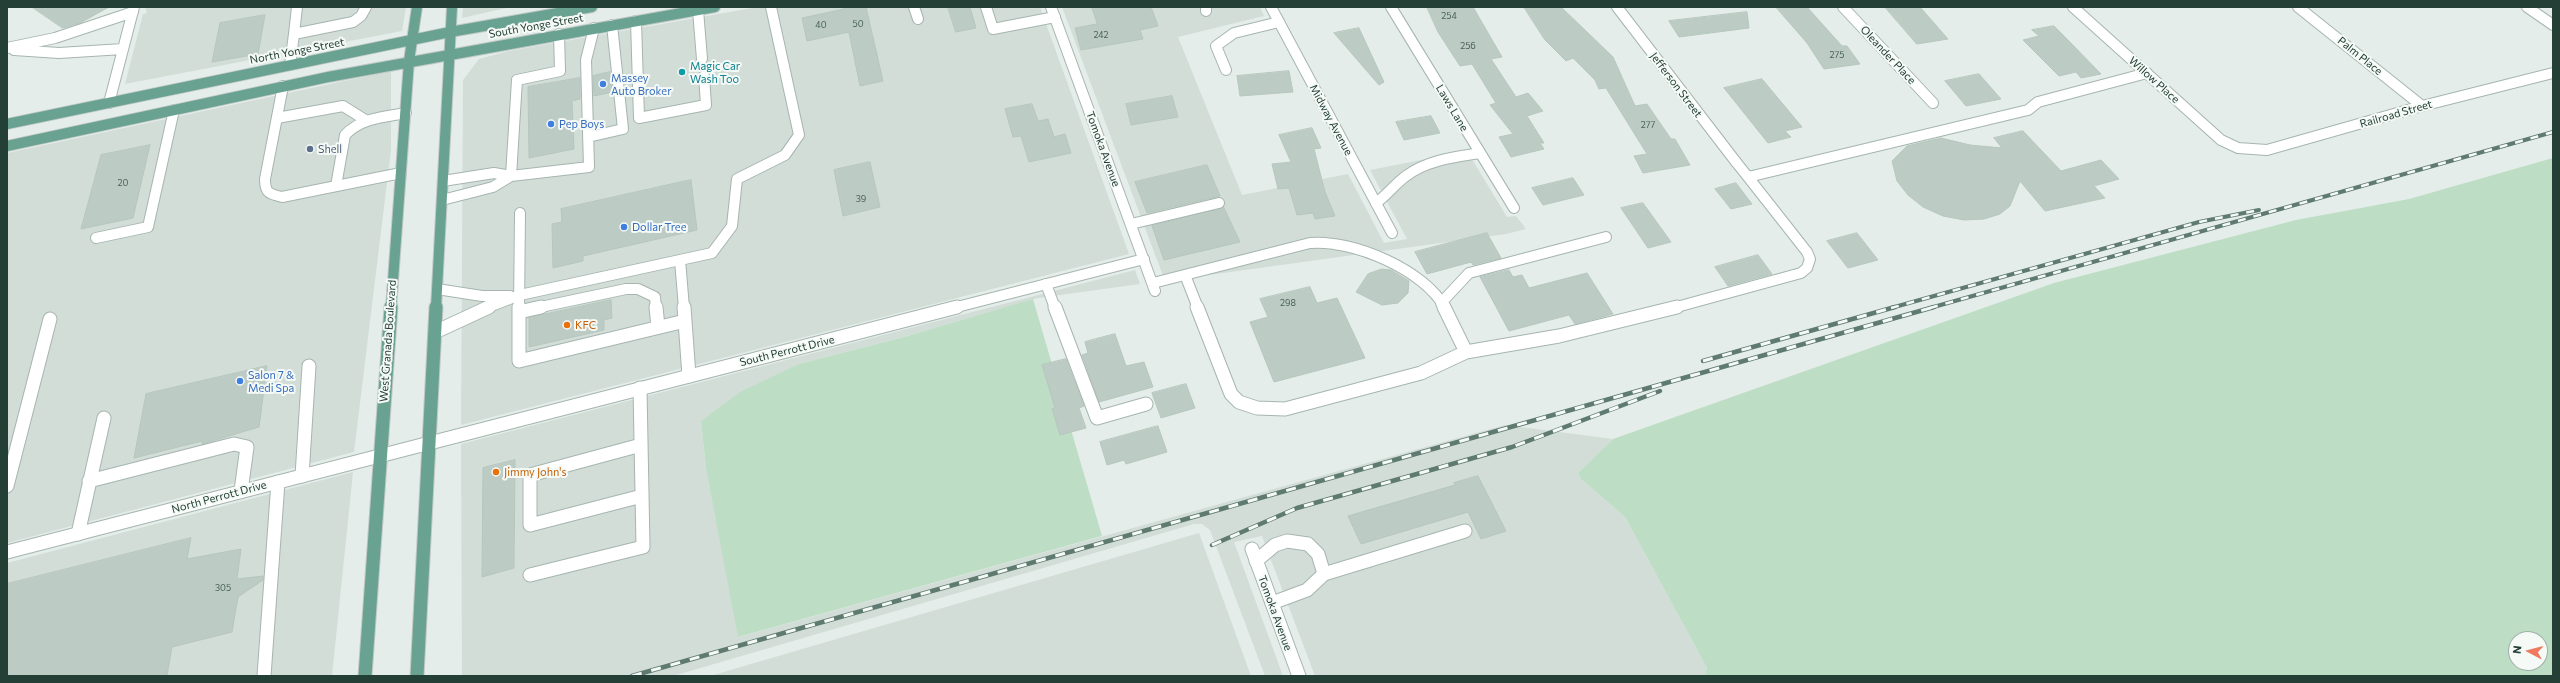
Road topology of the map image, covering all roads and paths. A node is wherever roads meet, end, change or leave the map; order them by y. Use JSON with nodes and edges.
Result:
{"nodes":[{"id":1,"x":297,"y":7,"type":"edge"},
{"id":2,"x":366,"y":7,"type":"edge"},
{"id":3,"x":417,"y":7,"type":"edge"},
{"id":4,"x":452,"y":7,"type":"edge"},
{"id":5,"x":593,"y":7,"type":"edge"},
{"id":6,"x":715,"y":7,"type":"edge"},
{"id":7,"x":771,"y":7,"type":"edge"},
{"id":8,"x":914,"y":7,"type":"edge"},
{"id":9,"x":986,"y":7,"type":"edge"},
{"id":10,"x":1271,"y":7,"type":"edge"},
{"id":11,"x":1391,"y":7,"type":"edge"},
{"id":12,"x":1617,"y":7,"type":"edge"},
{"id":13,"x":1843,"y":7,"type":"edge"},
{"id":14,"x":2073,"y":7,"type":"edge"},
{"id":15,"x":2298,"y":7,"type":"edge"},
{"id":16,"x":2527,"y":7,"type":"edge"},
{"id":17,"x":133,"y":10,"type":"edge"},
{"id":18,"x":698,"y":10,"type":"junction"},
{"id":19,"x":1053,"y":12,"type":"edge"},
{"id":20,"x":918,"y":19,"type":"dead end"},
{"id":21,"x":636,"y":21,"type":"junction"},
{"id":22,"x":1279,"y":22,"type":"junction"},
{"id":23,"x":612,"y":25,"type":"junction"},
{"id":24,"x":2553,"y":25,"type":"edge"},
{"id":25,"x":594,"y":28,"type":"junction"},
{"id":26,"x":450,"y":32,"type":"junction"},
{"id":27,"x":294,"y":34,"type":"junction"},
{"id":28,"x":559,"y":34,"type":"junction"},
{"id":29,"x":48,"y":39,"type":"junction"},
{"id":30,"x":411,"y":40,"type":"junction"},
{"id":31,"x":7,"y":49,"type":"edge"},
{"id":32,"x":123,"y":49,"type":"junction"},
{"id":33,"x":44,"y":53,"type":"junction"},
{"id":34,"x":448,"y":54,"type":"junction"},
{"id":35,"x":702,"y":59,"type":"dead end"},
{"id":36,"x":410,"y":61,"type":"junction"},
{"id":37,"x":290,"y":65,"type":"junction"},
{"id":38,"x":1226,"y":70,"type":"dead end"},
{"id":39,"x":2147,"y":73,"type":"junction"},
{"id":40,"x":2553,"y":73,"type":"edge"},
{"id":41,"x":704,"y":76,"type":"dead end"},
{"id":42,"x":283,"y":86,"type":"junction"},
{"id":43,"x":109,"y":103,"type":"junction"},
{"id":44,"x":1933,"y":103,"type":"dead end"},
{"id":45,"x":2422,"y":106,"type":"junction"},
{"id":46,"x":174,"y":110,"type":"junction"},
{"id":47,"x":406,"y":113,"type":"junction"},
{"id":48,"x":277,"y":118,"type":"junction"},
{"id":49,"x":367,"y":121,"type":"junction"},
{"id":50,"x":7,"y":124,"type":"edge"},
{"id":51,"x":588,"y":136,"type":"junction"},
{"id":52,"x":7,"y":146,"type":"edge"},
{"id":53,"x":2238,"y":148,"type":"joint"},
{"id":54,"x":1480,"y":153,"type":"junction"},
{"id":55,"x":401,"y":173,"type":"junction"},
{"id":56,"x":512,"y":176,"type":"junction"},
{"id":57,"x":1748,"y":177,"type":"junction"},
{"id":58,"x":443,"y":181,"type":"junction"},
{"id":59,"x":336,"y":186,"type":"junction"},
{"id":60,"x":442,"y":200,"type":"junction"},
{"id":61,"x":1219,"y":203,"type":"dead end"},
{"id":62,"x":1376,"y":203,"type":"junction"},
{"id":63,"x":1514,"y":208,"type":"dead end"},
{"id":64,"x":520,"y":213,"type":"dead end"},
{"id":65,"x":1131,"y":224,"type":"junction"},
{"id":66,"x":1392,"y":233,"type":"dead end"},
{"id":67,"x":1606,"y":237,"type":"dead end"},
{"id":68,"x":96,"y":238,"type":"dead end"},
{"id":69,"x":1144,"y":259,"type":"junction"},
{"id":70,"x":680,"y":260,"type":"junction"},
{"id":71,"x":1185,"y":275,"type":"junction"},
{"id":72,"x":1046,"y":284,"type":"junction"},
{"id":73,"x":437,"y":289,"type":"junction"},
{"id":74,"x":520,"y":296,"type":"junction"},
{"id":75,"x":1441,"y":303,"type":"junction"},
{"id":76,"x":519,"y":312,"type":"junction"},
{"id":77,"x":50,"y":319,"type":"dead end"},
{"id":78,"x":685,"y":321,"type":"junction"},
{"id":79,"x":658,"y":328,"type":"junction"},
{"id":80,"x":435,"y":332,"type":"junction"},
{"id":81,"x":1466,"y":352,"type":"junction"},
{"id":82,"x":309,"y":366,"type":"dead end"},
{"id":83,"x":689,"y":376,"type":"junction"},
{"id":84,"x":640,"y":388,"type":"junction"},
{"id":85,"x":1146,"y":404,"type":"dead end"},
{"id":86,"x":104,"y":418,"type":"dead end"},
{"id":87,"x":430,"y":442,"type":"junction"},
{"id":88,"x":641,"y":446,"type":"junction"},
{"id":89,"x":380,"y":455,"type":"junction"},
{"id":90,"x":302,"y":476,"type":"junction"},
{"id":91,"x":89,"y":481,"type":"junction"},
{"id":92,"x":278,"y":482,"type":"junction"},
{"id":93,"x":7,"y":486,"type":"edge"},
{"id":94,"x":241,"y":491,"type":"junction"},
{"id":95,"x":642,"y":496,"type":"junction"},
{"id":96,"x":1465,"y":531,"type":"dead end"},
{"id":97,"x":78,"y":534,"type":"junction"},
{"id":98,"x":7,"y":552,"type":"edge"},
{"id":99,"x":530,"y":574,"type":"dead end"},
{"id":100,"x":1324,"y":574,"type":"junction"},
{"id":101,"x":1272,"y":603,"type":"junction"},
{"id":102,"x":264,"y":676,"type":"edge"},
{"id":103,"x":365,"y":676,"type":"edge"},
{"id":104,"x":417,"y":676,"type":"edge"},
{"id":105,"x":1299,"y":676,"type":"edge"}],
"edges":[{"from":1,"to":27,"type":"street"},
{"from":2,"to":27,"type":"street"},
{"from":3,"to":30,"type":"main road","name":"West Granada Boulevard"},
{"from":4,"to":26,"type":"main road"},
{"from":5,"to":26,"type":"main road","name":"North Yonge Street"},
{"from":6,"to":18,"type":"main road","name":"South Yonge Street"},
{"from":7,"to":70,"type":"street"},
{"from":8,"to":20,"type":"street"},
{"from":9,"to":19,"type":"street"},
{"from":10,"to":22,"type":"street","name":"Midway Avenue"},
{"from":11,"to":54,"type":"street","name":"Laws Lane"},
{"from":12,"to":57,"type":"street","name":"Jefferson Street"},
{"from":13,"to":44,"type":"street","name":"Oleander Place"},
{"from":14,"to":39,"type":"street","name":"Willow Place"},
{"from":15,"to":45,"type":"street","name":"Palm Place"},
{"from":16,"to":24,"type":"street"},
{"from":17,"to":29,"type":"street"},
{"from":17,"to":32,"type":"street"},
{"from":18,"to":21,"type":"main road","name":"South Yonge Street"},
{"from":18,"to":35,"type":"street"},
{"from":19,"to":65,"type":"street","name":"Tomoka Avenue"},
{"from":21,"to":23,"type":"main road","name":"South Yonge Street"},
{"from":21,"to":41,"type":"street"},
{"from":22,"to":38,"type":"street"},
{"from":22,"to":62,"type":"street","name":"Midway Avenue"},
{"from":23,"to":25,"type":"main road","name":"South Yonge Street"},
{"from":23,"to":51,"type":"street"},
{"from":25,"to":28,"type":"main road","name":"South Yonge Street"},
{"from":25,"to":51,"type":"street"},
{"from":26,"to":30,"type":"main road","name":"North Yonge Street"},
{"from":26,"to":34,"type":"main road"},
{"from":27,"to":37,"type":"street"},
{"from":28,"to":34,"type":"main road","name":"South Yonge Street"},
{"from":28,"to":56,"type":"street"},
{"from":29,"to":31,"type":"street"},
{"from":29,"to":33,"type":"street"},
{"from":30,"to":36,"type":"main road","name":"West Granada Boulevard"},
{"from":30,"to":37,"type":"main road","name":"North Yonge Street"},
{"from":31,"to":33,"type":"street"},
{"from":32,"to":33,"type":"street"},
{"from":32,"to":43,"type":"street"},
{"from":34,"to":36,"type":"main road","name":"South Yonge Street"},
{"from":34,"to":58,"type":"main road"},
{"from":36,"to":42,"type":"main road"},
{"from":36,"to":47,"type":"main road","name":"West Granada Boulevard"},
{"from":37,"to":43,"type":"main road","name":"North Yonge Street"},
{"from":39,"to":53,"type":"street","name":"Willow Place"},
{"from":39,"to":57,"type":"street"},
{"from":40,"to":45,"type":"street","name":"Railroad Street"},
{"from":42,"to":46,"type":"main road"},
{"from":42,"to":48,"type":"street"},
{"from":43,"to":50,"type":"main road","name":"North Yonge Street"},
{"from":45,"to":53,"type":"street","name":"Railroad Street"},
{"from":46,"to":52,"type":"main road"},
{"from":46,"to":68,"type":"street"},
{"from":47,"to":49,"type":"street"},
{"from":47,"to":55,"type":"main road","name":"West Granada Boulevard"},
{"from":48,"to":49,"type":"street"},
{"from":48,"to":59,"type":"street"},
{"from":49,"to":59,"type":"street"},
{"from":51,"to":56,"type":"street"},
{"from":54,"to":62,"type":"street"},
{"from":54,"to":63,"type":"street","name":"Laws Lane"},
{"from":55,"to":59,"type":"street"},
{"from":55,"to":89,"type":"main road","name":"West Granada Boulevard"},
{"from":56,"to":58,"type":"street"},
{"from":56,"to":60,"type":"street"},
{"from":57,"to":81,"type":"street","name":"Jefferson Street"},
{"from":58,"to":60,"type":"main road"},
{"from":60,"to":73,"type":"main road"},
{"from":61,"to":65,"type":"street"},
{"from":62,"to":66,"type":"street","name":"Midway Avenue"},
{"from":64,"to":74,"type":"street"},
{"from":65,"to":69,"type":"street","name":"Tomoka Avenue"},
{"from":67,"to":75,"type":"street"},
{"from":69,"to":71,"type":"street","name":"Tomoka Avenue"},
{"from":69,"to":72,"type":"street","name":"South Perrott Drive"},
{"from":70,"to":74,"type":"street"},
{"from":70,"to":78,"type":"street"},
{"from":71,"to":75,"type":"street"},
{"from":71,"to":81,"type":"street"},
{"from":72,"to":83,"type":"street","name":"South Perrott Drive"},
{"from":72,"to":85,"type":"street"},
{"from":73,"to":74,"type":"street"},
{"from":73,"to":80,"type":"main road"},
{"from":74,"to":76,"type":"street"},
{"from":74,"to":80,"type":"street"},
{"from":75,"to":81,"type":"street"},
{"from":76,"to":79,"type":"street"},
{"from":76,"to":79,"type":"street"},
{"from":77,"to":93,"type":"street"},
{"from":78,"to":79,"type":"street"},
{"from":78,"to":83,"type":"street"},
{"from":80,"to":87,"type":"main road"},
{"from":82,"to":90,"type":"street"},
{"from":83,"to":84,"type":"street","name":"South Perrott Drive"},
{"from":84,"to":87,"type":"street","name":"South Perrott Drive"},
{"from":84,"to":88,"type":"street"},
{"from":86,"to":91,"type":"street"},
{"from":87,"to":89,"type":"street","name":"North Perrott Drive"},
{"from":87,"to":104,"type":"main road"},
{"from":88,"to":95,"type":"street"},
{"from":88,"to":95,"type":"street"},
{"from":89,"to":90,"type":"street","name":"North Perrott Drive"},
{"from":89,"to":103,"type":"main road","name":"West Granada Boulevard"},
{"from":90,"to":92,"type":"street","name":"North Perrott Drive"},
{"from":91,"to":94,"type":"street"},
{"from":91,"to":97,"type":"street"},
{"from":92,"to":94,"type":"street","name":"North Perrott Drive"},
{"from":92,"to":102,"type":"street"},
{"from":94,"to":97,"type":"street","name":"North Perrott Drive"},
{"from":95,"to":99,"type":"street"},
{"from":96,"to":100,"type":"street"},
{"from":97,"to":98,"type":"street","name":"North Perrott Drive"},
{"from":100,"to":101,"type":"street"},
{"from":100,"to":101,"type":"street","name":"Tomoka Avenue"},
{"from":101,"to":105,"type":"street","name":"Tomoka Avenue"}]}
